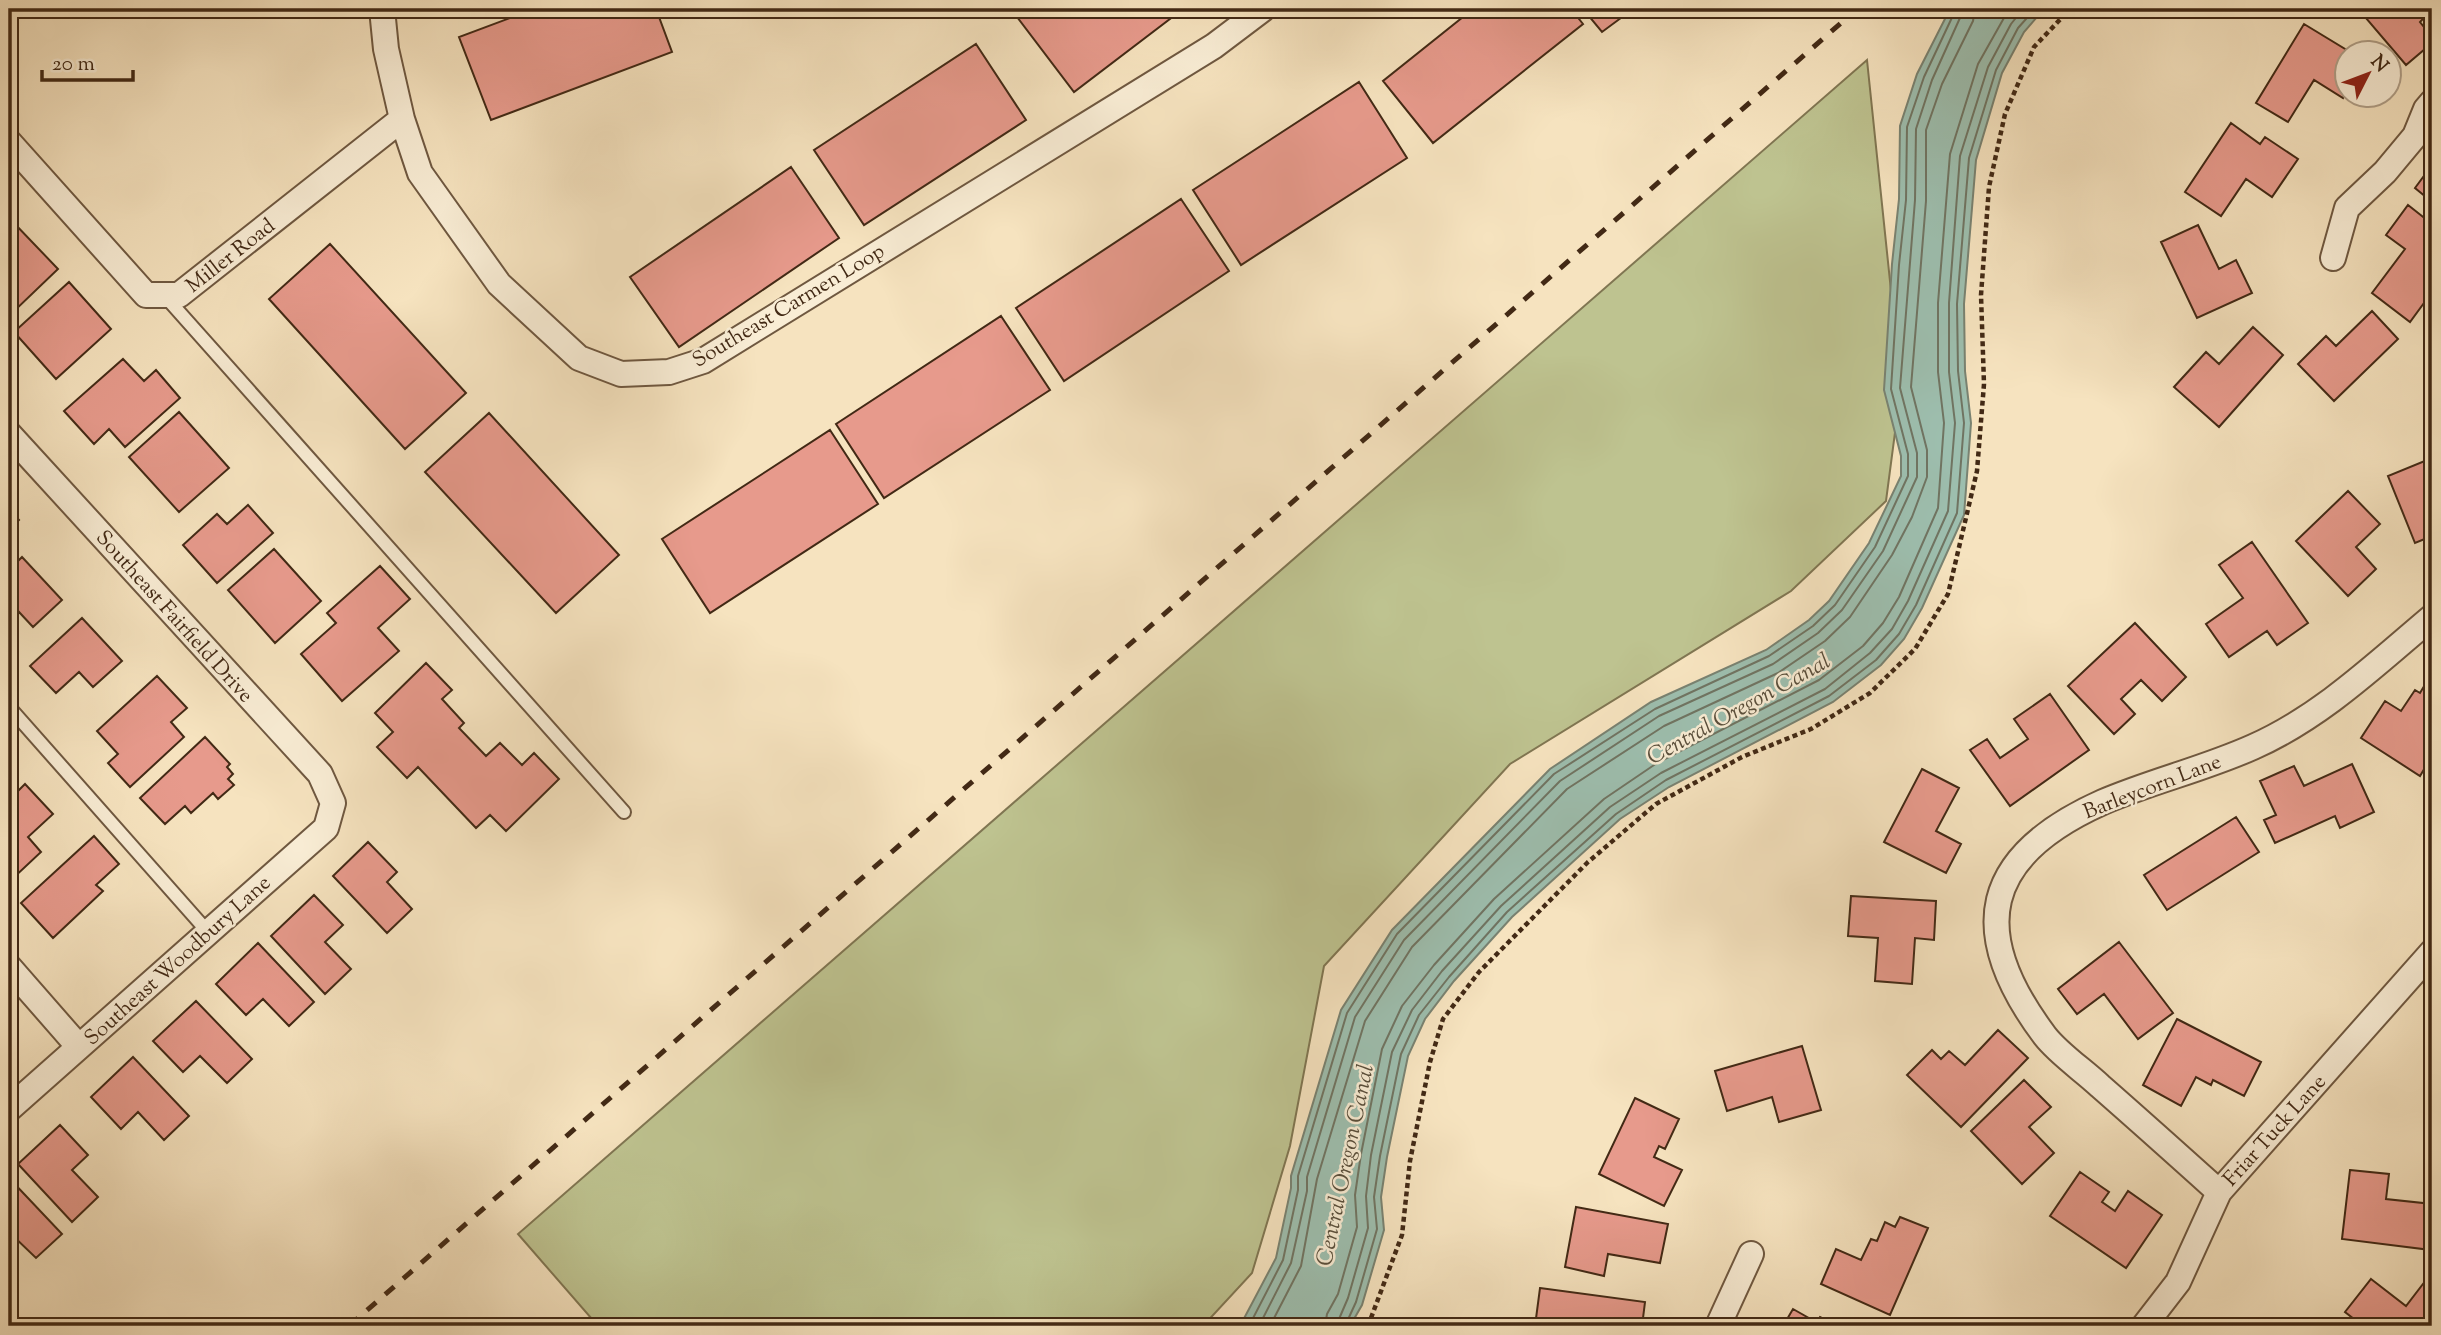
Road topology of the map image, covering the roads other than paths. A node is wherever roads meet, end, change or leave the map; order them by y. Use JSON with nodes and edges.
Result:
{"nodes":[{"id":1,"x":382,"y":9,"type":"edge"},
{"id":2,"x":1264,"y":9,"type":"edge"},
{"id":3,"x":2432,"y":102,"type":"edge"},
{"id":4,"x":402,"y":119,"type":"junction"},
{"id":5,"x":9,"y":142,"type":"edge"},
{"id":6,"x":2333,"y":258,"type":"dead end"},
{"id":7,"x":164,"y":295,"type":"junction"},
{"id":8,"x":9,"y":434,"type":"edge"},
{"id":9,"x":2432,"y":617,"type":"edge"},
{"id":10,"x":9,"y":707,"type":"edge"},
{"id":11,"x":333,"y":803,"type":"joint"},
{"id":12,"x":624,"y":812,"type":"dead end"},
{"id":13,"x":208,"y":932,"type":"junction"},
{"id":14,"x":2432,"y":952,"type":"edge"},
{"id":15,"x":9,"y":967,"type":"edge"},
{"id":16,"x":79,"y":1047,"type":"junction"},
{"id":17,"x":9,"y":1109,"type":"edge"},
{"id":18,"x":2219,"y":1192,"type":"junction"},
{"id":19,"x":1751,"y":1254,"type":"dead end"},
{"id":20,"x":1718,"y":1326,"type":"edge"},
{"id":21,"x":2144,"y":1326,"type":"edge"}],
"edges":[{"from":1,"to":4,"type":"street","name":"Southeast Carmen Loop"},
{"from":2,"to":4,"type":"street","name":"Southeast Carmen Loop"},
{"from":3,"to":6,"type":"street"},
{"from":4,"to":7,"type":"street","name":"Miller Road"},
{"from":5,"to":7,"type":"street","name":"Miller Road"},
{"from":7,"to":12,"type":"lane"},
{"from":8,"to":11,"type":"street","name":"Southeast Fairfield Drive"},
{"from":9,"to":18,"type":"street","name":"Barleycorn Lane"},
{"from":10,"to":13,"type":"lane"},
{"from":11,"to":13,"type":"street","name":"Southeast Woodbury Lane"},
{"from":13,"to":16,"type":"street","name":"Southeast Woodbury Lane"},
{"from":14,"to":18,"type":"street","name":"Friar Tuck Lane"},
{"from":15,"to":16,"type":"street"},
{"from":16,"to":17,"type":"street","name":"Southeast Woodbury Lane"},
{"from":18,"to":21,"type":"street","name":"Friar Tuck Lane"},
{"from":19,"to":20,"type":"street"}]}
